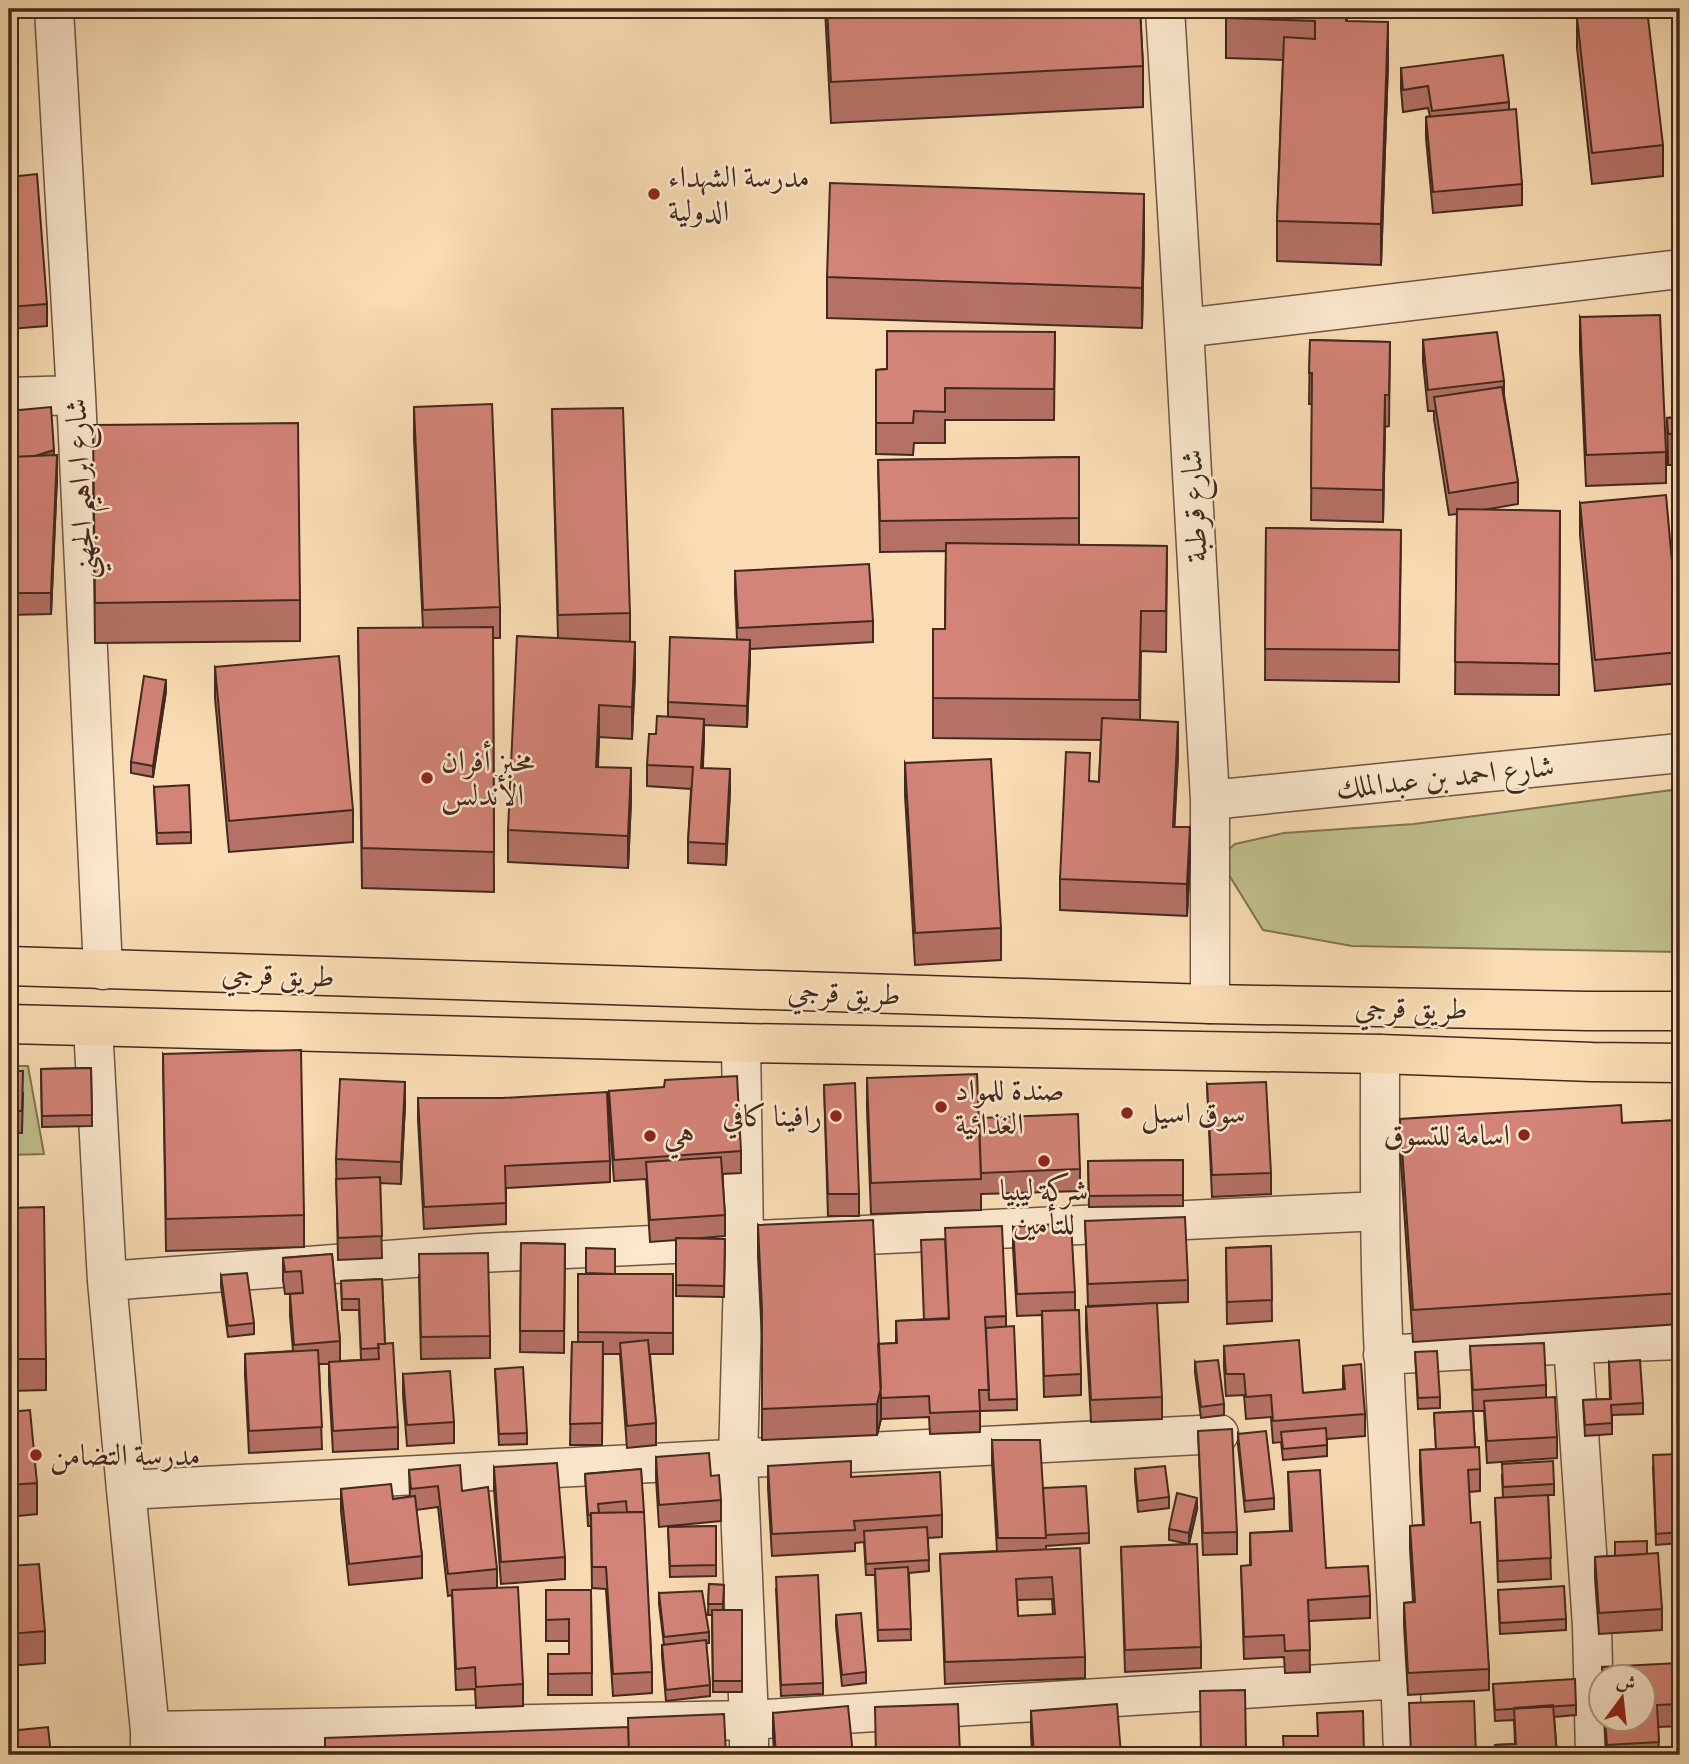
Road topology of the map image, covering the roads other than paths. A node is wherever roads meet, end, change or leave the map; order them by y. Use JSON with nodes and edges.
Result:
{"nodes":[{"id":1,"x":54,"y":9,"type":"edge"},
{"id":2,"x":1164,"y":9,"type":"edge"},
{"id":3,"x":1680,"y":270,"type":"edge"},
{"id":4,"x":1184,"y":328,"type":"junction"},
{"id":5,"x":76,"y":395,"type":"junction"},
{"id":6,"x":9,"y":397,"type":"edge"},
{"id":7,"x":1680,"y":753,"type":"edge"},
{"id":8,"x":1210,"y":800,"type":"junction"},
{"id":9,"x":9,"y":966,"type":"edge"},
{"id":10,"x":103,"y":970,"type":"junction"},
{"id":11,"x":1210,"y":1004,"type":"junction"},
{"id":12,"x":1680,"y":1011,"type":"edge"},
{"id":13,"x":9,"y":1024,"type":"edge"},
{"id":14,"x":93,"y":1027,"type":"junction"},
{"id":15,"x":741,"y":1042,"type":"junction"},
{"id":16,"x":1380,"y":1054,"type":"junction"},
{"id":17,"x":1680,"y":1063,"type":"edge"},
{"id":18,"x":1380,"y":1211,"type":"junction"},
{"id":19,"x":744,"y":1240,"type":"junction"},
{"id":20,"x":107,"y":1281,"type":"junction"},
{"id":21,"x":1680,"y":1340,"type":"edge"},
{"id":22,"x":1573,"y":1344,"type":"junction"},
{"id":23,"x":1383,"y":1355,"type":"junction"},
{"id":24,"x":1219,"y":1434,"type":"edge"},
{"id":25,"x":738,"y":1460,"type":"junction"},
{"id":26,"x":126,"y":1490,"type":"junction"},
{"id":27,"x":1401,"y":1679,"type":"junction"},
{"id":28,"x":749,"y":1738,"type":"edge"},
{"id":29,"x":150,"y":1743,"type":"edge"},
{"id":30,"x":1403,"y":1755,"type":"edge"},
{"id":31,"x":1595,"y":1755,"type":"edge"}],
"edges":[{"from":1,"to":5,"type":"street","name":"شارع ابراهيم الجهني"},
{"from":2,"to":4,"type":"street","name":"شارع قرطبة"},
{"from":3,"to":4,"type":"street"},
{"from":4,"to":8,"type":"street","name":"شارع قرطبة"},
{"from":5,"to":6,"type":"street"},
{"from":5,"to":10,"type":"street","name":"شارع ابراهيم الجهني"},
{"from":7,"to":8,"type":"street","name":"شارع احمد بن عبدالملك"},
{"from":8,"to":11,"type":"street","name":"شارع قرطبة"},
{"from":9,"to":10,"type":"highway","name":"طريق قرجي"},
{"from":10,"to":11,"type":"highway","name":"طريق قرجي"},
{"from":11,"to":12,"type":"highway","name":"طريق قرجي"},
{"from":13,"to":14,"type":"highway","name":"طريق قرجي"},
{"from":14,"to":15,"type":"highway","name":"طريق قرجي"},
{"from":14,"to":20,"type":"street"},
{"from":15,"to":16,"type":"highway","name":"طريق قرجي"},
{"from":15,"to":19,"type":"street"},
{"from":16,"to":17,"type":"highway","name":"طريق قرجي"},
{"from":16,"to":18,"type":"street"},
{"from":18,"to":19,"type":"street"},
{"from":18,"to":23,"type":"street"},
{"from":19,"to":20,"type":"street"},
{"from":19,"to":25,"type":"street"},
{"from":20,"to":26,"type":"street"},
{"from":21,"to":22,"type":"street"},
{"from":22,"to":23,"type":"street"},
{"from":22,"to":31,"type":"street"},
{"from":23,"to":27,"type":"street"},
{"from":24,"to":25,"type":"street"},
{"from":25,"to":26,"type":"street"},
{"from":25,"to":28,"type":"street"},
{"from":26,"to":29,"type":"street"},
{"from":27,"to":28,"type":"street"},
{"from":27,"to":30,"type":"street"},
{"from":28,"to":29,"type":"street"}]}
